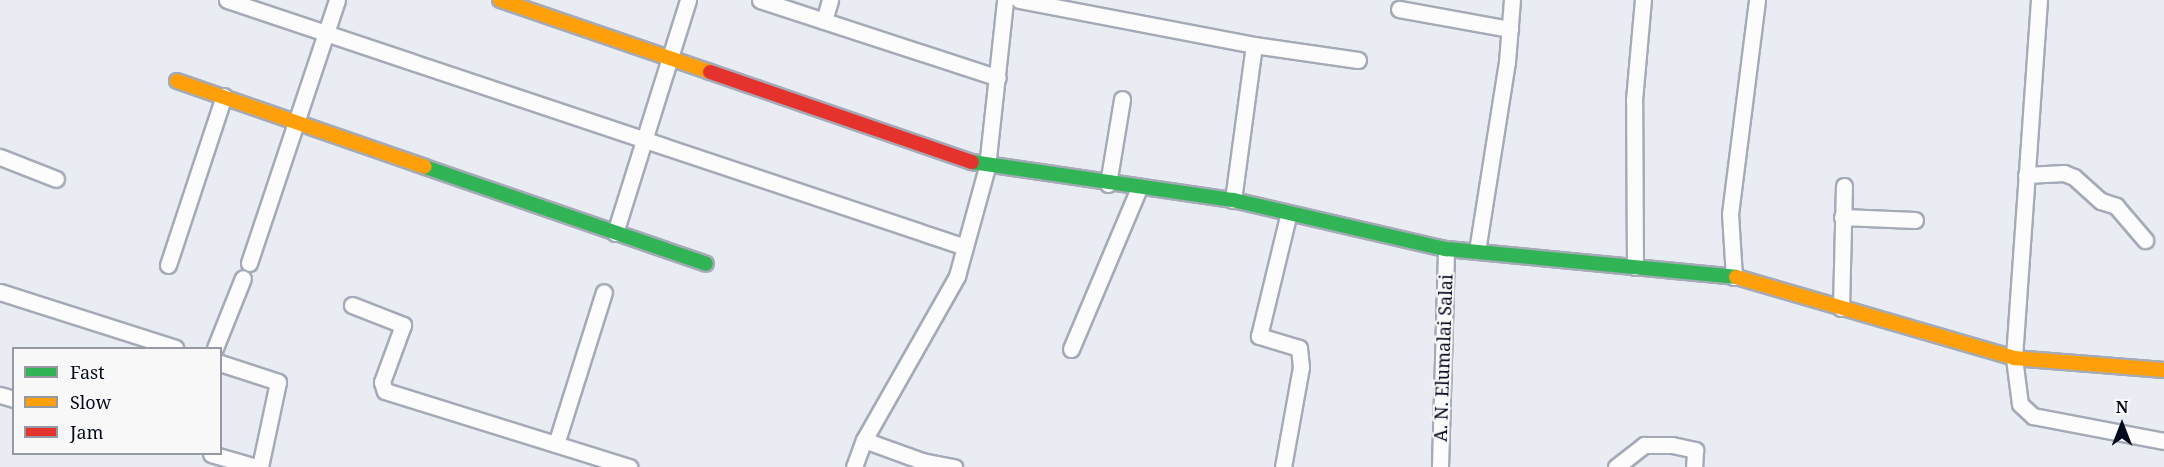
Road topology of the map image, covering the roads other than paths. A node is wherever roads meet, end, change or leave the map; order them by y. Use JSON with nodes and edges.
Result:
{"nodes":[{"id":1,"x":227,"y":0,"type":"edge"},
{"id":2,"x":337,"y":0,"type":"edge"},
{"id":3,"x":500,"y":0,"type":"edge"},
{"id":4,"x":688,"y":0,"type":"edge"},
{"id":5,"x":760,"y":0,"type":"edge"},
{"id":6,"x":830,"y":0,"type":"edge"},
{"id":7,"x":1005,"y":0,"type":"edge"},
{"id":8,"x":1019,"y":0,"type":"edge"},
{"id":9,"x":1512,"y":0,"type":"edge"},
{"id":10,"x":1643,"y":0,"type":"edge"},
{"id":11,"x":1757,"y":0,"type":"edge"},
{"id":12,"x":2039,"y":0,"type":"edge"},
{"id":13,"x":1399,"y":9,"type":"dead end"},
{"id":14,"x":824,"y":21,"type":"junction"},
{"id":15,"x":1510,"y":29,"type":"junction"},
{"id":16,"x":326,"y":33,"type":"junction"},
{"id":17,"x":1254,"y":45,"type":"junction"},
{"id":18,"x":671,"y":60,"type":"junction"},
{"id":19,"x":1358,"y":60,"type":"dead end"},
{"id":20,"x":998,"y":78,"type":"junction"},
{"id":21,"x":177,"y":81,"type":"dead end"},
{"id":22,"x":224,"y":96,"type":"junction"},
{"id":23,"x":1122,"y":99,"type":"dead end"},
{"id":24,"x":297,"y":120,"type":"junction"},
{"id":25,"x":645,"y":140,"type":"junction"},
{"id":26,"x":0,"y":157,"type":"edge"},
{"id":27,"x":987,"y":166,"type":"junction"},
{"id":28,"x":2026,"y":175,"type":"junction"},
{"id":29,"x":56,"y":179,"type":"dead end"},
{"id":30,"x":1108,"y":184,"type":"junction"},
{"id":31,"x":1844,"y":186,"type":"dead end"},
{"id":32,"x":1138,"y":188,"type":"junction"},
{"id":33,"x":1233,"y":200,"type":"junction"},
{"id":34,"x":1288,"y":216,"type":"junction"},
{"id":35,"x":1842,"y":217,"type":"junction"},
{"id":36,"x":1915,"y":220,"type":"dead end"},
{"id":37,"x":615,"y":232,"type":"junction"},
{"id":38,"x":2145,"y":240,"type":"dead end"},
{"id":39,"x":965,"y":247,"type":"junction"},
{"id":40,"x":1446,"y":249,"type":"junction"},
{"id":41,"x":1477,"y":251,"type":"junction"},
{"id":42,"x":706,"y":264,"type":"dead end"},
{"id":43,"x":168,"y":265,"type":"dead end"},
{"id":44,"x":1635,"y":267,"type":"junction"},
{"id":45,"x":1734,"y":277,"type":"junction"},
{"id":46,"x":0,"y":292,"type":"edge"},
{"id":47,"x":604,"y":292,"type":"dead end"},
{"id":48,"x":352,"y":306,"type":"dead end"},
{"id":49,"x":1841,"y":308,"type":"junction"},
{"id":50,"x":172,"y":347,"type":"edge"},
{"id":51,"x":215,"y":347,"type":"edge"},
{"id":52,"x":1071,"y":349,"type":"dead end"},
{"id":53,"x":2014,"y":358,"type":"junction"},
{"id":54,"x":222,"y":364,"type":"edge"},
{"id":55,"x":2164,"y":370,"type":"edge"},
{"id":56,"x":864,"y":440,"type":"junction"},
{"id":57,"x":2164,"y":441,"type":"edge"},
{"id":58,"x":556,"y":444,"type":"junction"},
{"id":59,"x":218,"y":455,"type":"edge"},
{"id":60,"x":258,"y":467,"type":"edge"},
{"id":61,"x":629,"y":467,"type":"edge"},
{"id":62,"x":854,"y":467,"type":"edge"},
{"id":63,"x":954,"y":467,"type":"edge"},
{"id":64,"x":1283,"y":467,"type":"edge"},
{"id":65,"x":1440,"y":467,"type":"edge"},
{"id":66,"x":1616,"y":467,"type":"edge"},
{"id":67,"x":1694,"y":467,"type":"edge"}],
"edges":[{"from":1,"to":16,"type":"street"},
{"from":2,"to":16,"type":"street"},
{"from":3,"to":18,"type":"street"},
{"from":4,"to":18,"type":"street"},
{"from":5,"to":14,"type":"street"},
{"from":6,"to":14,"type":"street"},
{"from":7,"to":20,"type":"street"},
{"from":8,"to":17,"type":"street"},
{"from":9,"to":15,"type":"street"},
{"from":10,"to":44,"type":"street"},
{"from":11,"to":45,"type":"street"},
{"from":12,"to":28,"type":"street"},
{"from":13,"to":15,"type":"street"},
{"from":14,"to":20,"type":"street"},
{"from":15,"to":41,"type":"street"},
{"from":16,"to":24,"type":"street"},
{"from":16,"to":25,"type":"street"},
{"from":17,"to":19,"type":"street"},
{"from":17,"to":33,"type":"street"},
{"from":18,"to":25,"type":"street"},
{"from":18,"to":27,"type":"street"},
{"from":20,"to":27,"type":"street"},
{"from":21,"to":22,"type":"street"},
{"from":22,"to":24,"type":"street"},
{"from":22,"to":43,"type":"street"},
{"from":23,"to":30,"type":"street"},
{"from":24,"to":37,"type":"street"},
{"from":24,"to":51,"type":"street"},
{"from":25,"to":37,"type":"street"},
{"from":25,"to":39,"type":"street"},
{"from":26,"to":29,"type":"street"},
{"from":27,"to":30,"type":"street"},
{"from":27,"to":39,"type":"street"},
{"from":28,"to":38,"type":"street"},
{"from":28,"to":53,"type":"street"},
{"from":30,"to":32,"type":"street"},
{"from":31,"to":35,"type":"street"},
{"from":32,"to":33,"type":"street"},
{"from":32,"to":52,"type":"street"},
{"from":33,"to":34,"type":"street"},
{"from":34,"to":40,"type":"street"},
{"from":34,"to":64,"type":"street"},
{"from":35,"to":36,"type":"street"},
{"from":35,"to":49,"type":"street"},
{"from":37,"to":42,"type":"street"},
{"from":39,"to":56,"type":"street"},
{"from":40,"to":41,"type":"street"},
{"from":40,"to":65,"type":"street","name":"A. N. Elumalai Salai"},
{"from":41,"to":44,"type":"street"},
{"from":44,"to":45,"type":"street"},
{"from":45,"to":49,"type":"street"},
{"from":46,"to":50,"type":"street"},
{"from":47,"to":58,"type":"street"},
{"from":48,"to":58,"type":"street"},
{"from":49,"to":53,"type":"street"},
{"from":53,"to":55,"type":"street"},
{"from":53,"to":57,"type":"street"},
{"from":54,"to":60,"type":"street"},
{"from":56,"to":62,"type":"street"},
{"from":56,"to":63,"type":"street"},
{"from":58,"to":61,"type":"street"},
{"from":59,"to":60,"type":"street"},
{"from":66,"to":67,"type":"street"}]}
